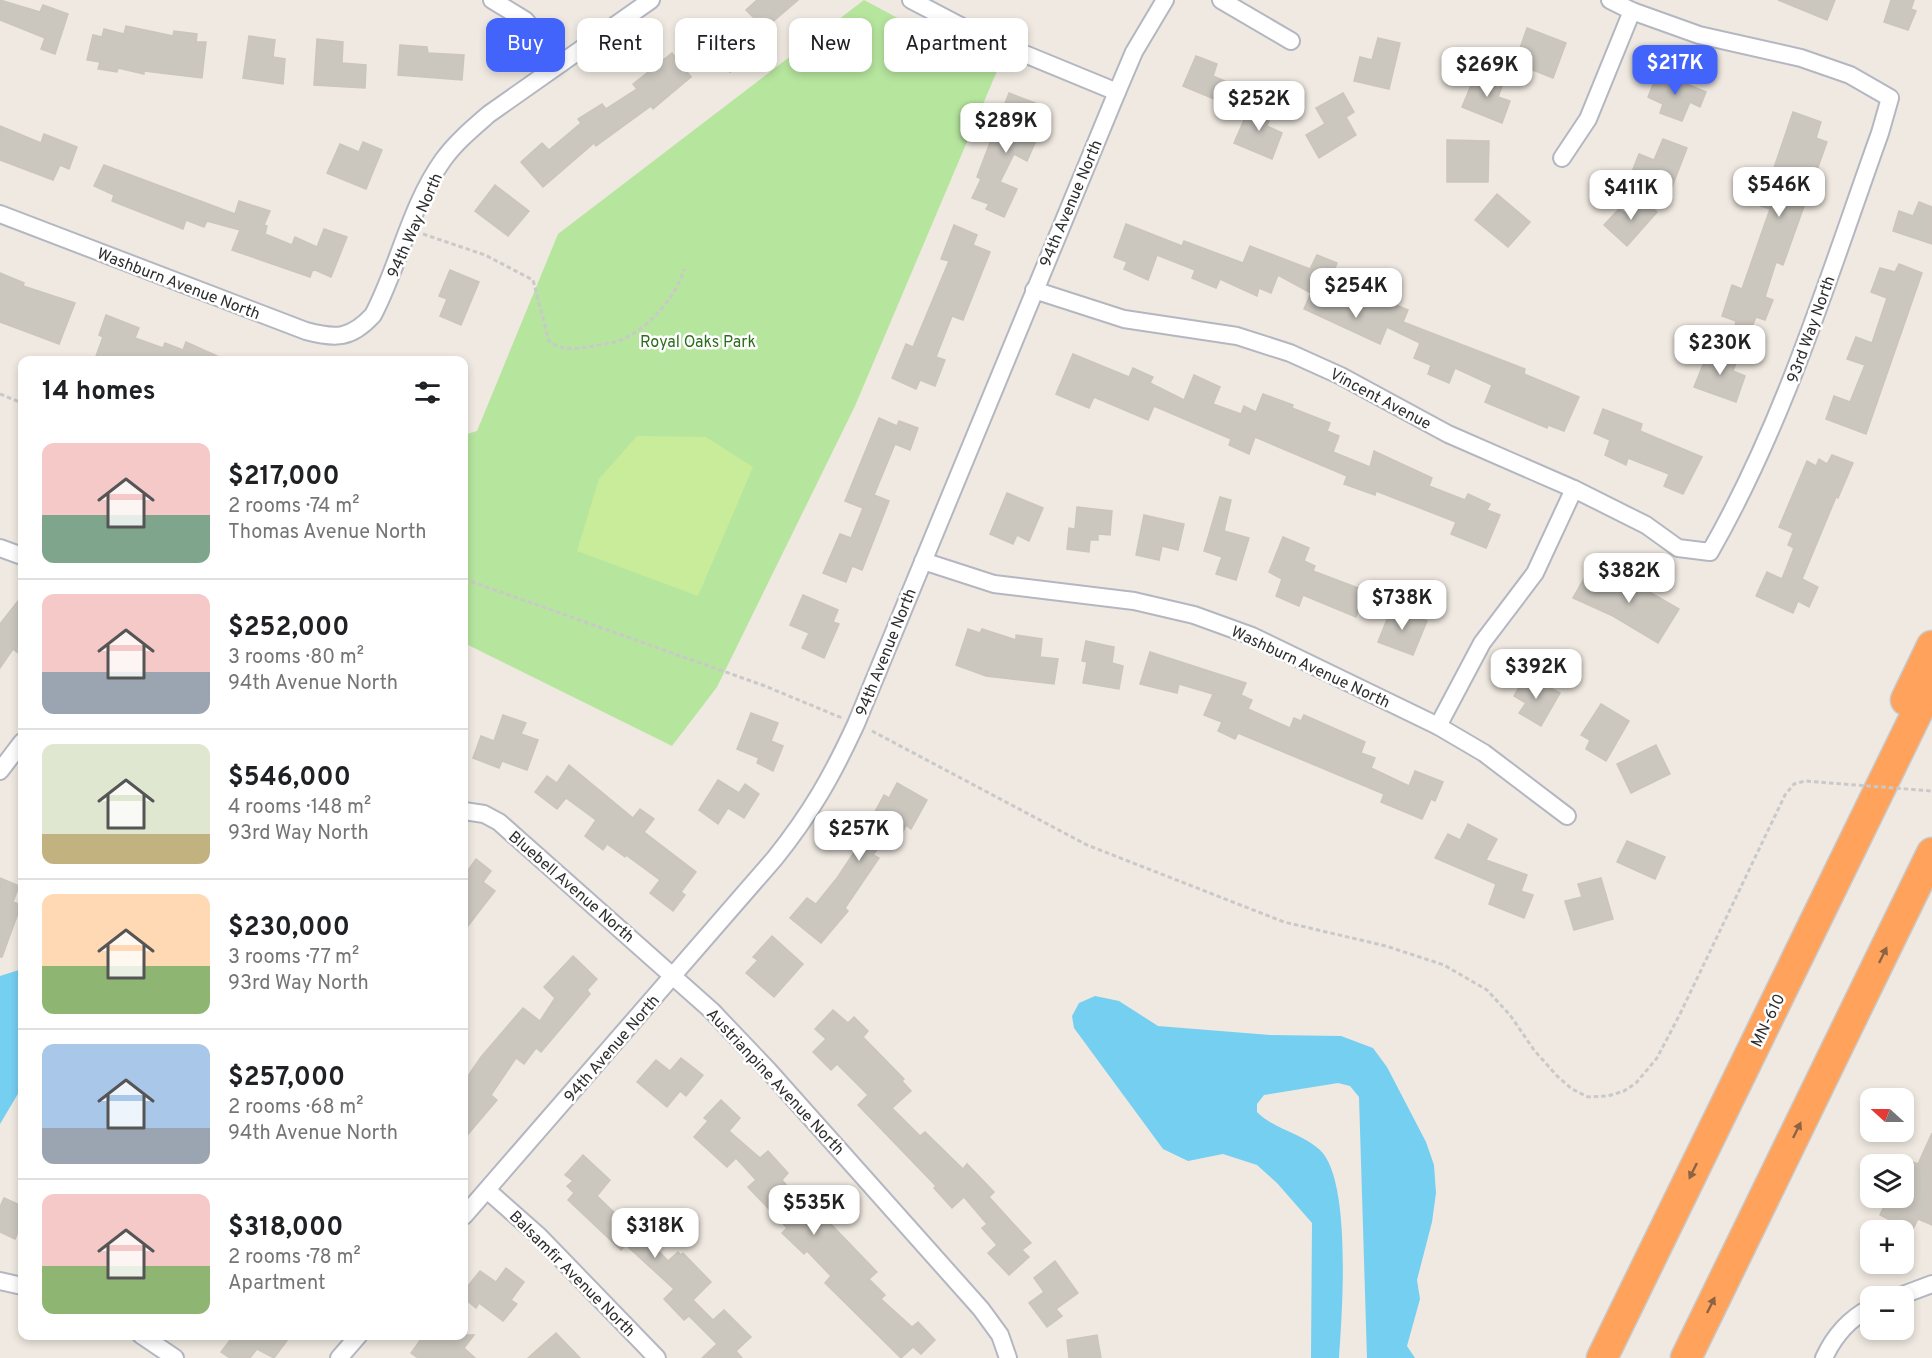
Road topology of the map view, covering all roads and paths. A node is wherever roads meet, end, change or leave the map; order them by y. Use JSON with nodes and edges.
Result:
{"nodes":[{"id":1,"x":492,"y":0,"type":"edge"},
{"id":2,"x":651,"y":0,"type":"edge"},
{"id":3,"x":911,"y":0,"type":"edge"},
{"id":4,"x":1165,"y":0,"type":"edge"},
{"id":5,"x":1221,"y":0,"type":"edge"},
{"id":6,"x":1610,"y":0,"type":"edge"},
{"id":7,"x":1632,"y":11,"type":"junction"},
{"id":8,"x":522,"y":18,"type":"edge"},
{"id":9,"x":1291,"y":41,"type":"dead end"},
{"id":10,"x":565,"y":60,"type":"edge"},
{"id":11,"x":549,"y":72,"type":"edge"},
{"id":12,"x":1117,"y":92,"type":"junction"},
{"id":13,"x":1562,"y":158,"type":"dead end"},
{"id":14,"x":0,"y":214,"type":"edge"},
{"id":15,"x":410,"y":229,"type":"junction"},
{"id":16,"x":684,"y":269,"type":"dead end"},
{"id":17,"x":1034,"y":290,"type":"junction"},
{"id":18,"x":360,"y":329,"type":"joint"},
{"id":19,"x":0,"y":394,"type":"edge"},
{"id":20,"x":18,"y":401,"type":"edge"},
{"id":21,"x":1574,"y":489,"type":"junction"},
{"id":22,"x":0,"y":548,"type":"edge"},
{"id":23,"x":1710,"y":552,"type":"joint"},
{"id":24,"x":18,"y":555,"type":"edge"},
{"id":25,"x":922,"y":561,"type":"junction"},
{"id":26,"x":468,"y":580,"type":"edge"},
{"id":27,"x":1932,"y":646,"type":"edge"},
{"id":28,"x":1932,"y":682,"type":"edge"},
{"id":29,"x":844,"y":718,"type":"dead end"},
{"id":30,"x":1438,"y":726,"type":"junction"},
{"id":31,"x":867,"y":729,"type":"dead end"},
{"id":32,"x":18,"y":747,"type":"edge"},
{"id":33,"x":0,"y":771,"type":"edge"},
{"id":34,"x":1932,"y":791,"type":"edge"},
{"id":35,"x":468,"y":812,"type":"edge"},
{"id":36,"x":1567,"y":816,"type":"dead end"},
{"id":37,"x":1932,"y":854,"type":"edge"},
{"id":38,"x":673,"y":976,"type":"junction"},
{"id":39,"x":1718,"y":1119,"type":"junction"},
{"id":40,"x":487,"y":1190,"type":"junction"},
{"id":41,"x":468,"y":1211,"type":"edge"},
{"id":42,"x":0,"y":1281,"type":"edge"},
{"id":43,"x":1932,"y":1284,"type":"edge"},
{"id":44,"x":18,"y":1285,"type":"edge"},
{"id":45,"x":1914,"y":1291,"type":"edge"},
{"id":46,"x":1860,"y":1313,"type":"edge"},
{"id":47,"x":148,"y":1340,"type":"edge"},
{"id":48,"x":355,"y":1340,"type":"edge"},
{"id":49,"x":175,"y":1358,"type":"edge"},
{"id":50,"x":339,"y":1358,"type":"edge"},
{"id":51,"x":657,"y":1358,"type":"edge"},
{"id":52,"x":1008,"y":1358,"type":"edge"},
{"id":53,"x":1602,"y":1358,"type":"edge"},
{"id":54,"x":1686,"y":1358,"type":"edge"},
{"id":55,"x":1824,"y":1358,"type":"edge"}],
"edges":[{"from":1,"to":8,"type":"street"},
{"from":2,"to":10,"type":"street","name":"94th Way North"},
{"from":3,"to":12,"type":"street"},
{"from":4,"to":12,"type":"street","name":"94th Avenue North"},
{"from":5,"to":9,"type":"street"},
{"from":6,"to":7,"type":"street"},
{"from":7,"to":13,"type":"street"},
{"from":7,"to":23,"type":"street","name":"93rd Way North"},
{"from":11,"to":15,"type":"street","name":"94th Way North"},
{"from":12,"to":17,"type":"street","name":"94th Avenue North"},
{"from":14,"to":18,"type":"street","name":"Washburn Avenue North"},
{"from":15,"to":16,"type":"path"},
{"from":15,"to":18,"type":"street","name":"94th Way North"},
{"from":17,"to":21,"type":"street","name":"Vincent Avenue"},
{"from":17,"to":25,"type":"street","name":"94th Avenue North"},
{"from":19,"to":20,"type":"path"},
{"from":21,"to":23,"type":"street","name":"Vincent Avenue"},
{"from":21,"to":30,"type":"street"},
{"from":22,"to":24,"type":"street"},
{"from":25,"to":30,"type":"street","name":"Washburn Avenue North"},
{"from":25,"to":38,"type":"street","name":"94th Avenue North"},
{"from":26,"to":29,"type":"path"},
{"from":27,"to":39,"type":"highway"},
{"from":28,"to":39,"type":"highway","name":"MN-610"},
{"from":30,"to":36,"type":"street","name":"Washburn Avenue North"},
{"from":31,"to":34,"type":"path","bridge":true},
{"from":32,"to":33,"type":"street"},
{"from":35,"to":38,"type":"street","name":"Bluebell Avenue North"},
{"from":54,"to":37,"type":"highway","one_way":true},
{"from":38,"to":40,"type":"street","name":"94th Avenue North"},
{"from":38,"to":52,"type":"street","name":"Austrianpine Avenue North"},
{"from":39,"to":53,"type":"highway","name":"MN-610","one_way":true},
{"from":40,"to":41,"type":"street","name":"94th Avenue North"},
{"from":40,"to":51,"type":"street","name":"Balsamfir Avenue North"},
{"from":42,"to":44,"type":"street"},
{"from":43,"to":45,"type":"street"},
{"from":46,"to":55,"type":"street"},
{"from":47,"to":49,"type":"street"},
{"from":48,"to":50,"type":"street"}]}
